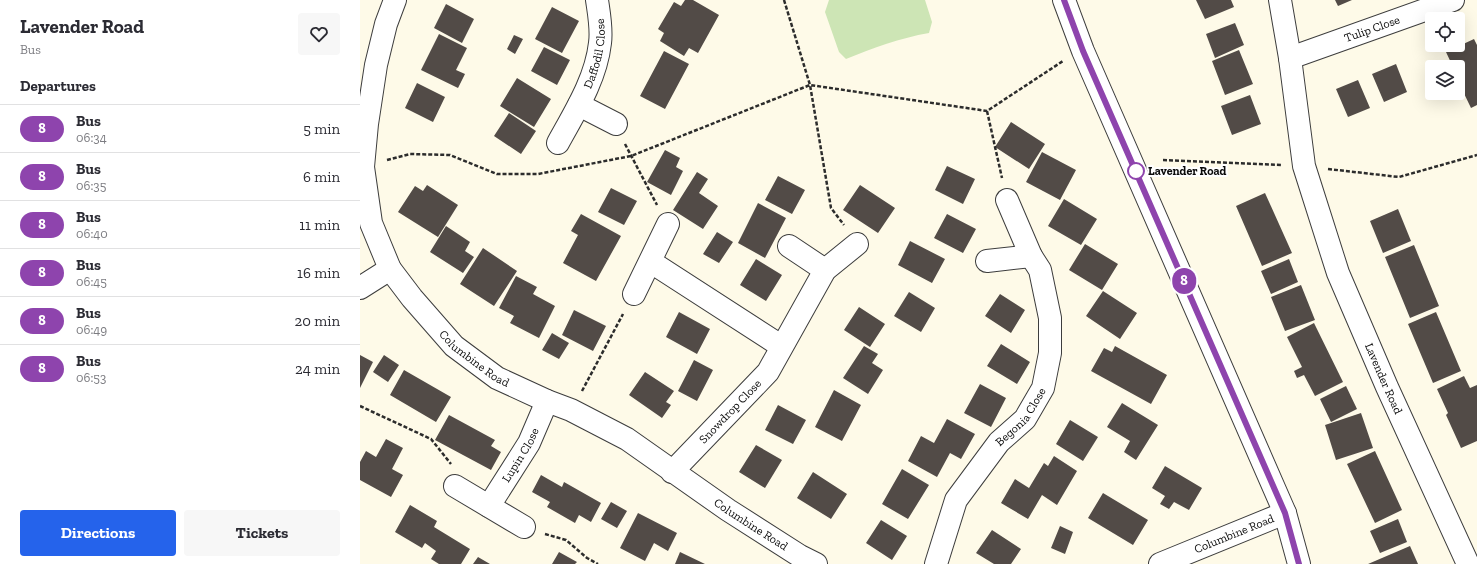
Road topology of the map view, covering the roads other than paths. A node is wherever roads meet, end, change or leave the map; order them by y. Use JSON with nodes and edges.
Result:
{"nodes":[{"id":1,"x":394,"y":0,"type":"edge"},
{"id":2,"x":597,"y":0,"type":"edge"},
{"id":3,"x":1064,"y":0,"type":"edge"},
{"id":4,"x":1280,"y":0,"type":"edge"},
{"id":5,"x":1453,"y":0,"type":"edge"},
{"id":6,"x":1290,"y":58,"type":"junction"},
{"id":7,"x":368,"y":63,"type":"edge"},
{"id":8,"x":579,"y":105,"type":"junction"},
{"id":9,"x":616,"y":124,"type":"dead end"},
{"id":10,"x":558,"y":143,"type":"dead end"},
{"id":11,"x":1007,"y":200,"type":"road end"},
{"id":12,"x":668,"y":224,"type":"road end"},
{"id":13,"x":857,"y":244,"type":"road end"},
{"id":14,"x":790,"y":246,"type":"dead end"},
{"id":15,"x":1031,"y":256,"type":"junction"},
{"id":16,"x":987,"y":261,"type":"dead end"},
{"id":17,"x":651,"y":262,"type":"junction"},
{"id":18,"x":390,"y":269,"type":"junction"},
{"id":19,"x":825,"y":270,"type":"junction"},
{"id":20,"x":360,"y":288,"type":"edge"},
{"id":21,"x":634,"y":294,"type":"road end"},
{"id":22,"x":781,"y":346,"type":"junction"},
{"id":23,"x":547,"y":401,"type":"junction"},
{"id":24,"x":672,"y":472,"type":"junction"},
{"id":25,"x":455,"y":486,"type":"road end"},
{"id":26,"x":489,"y":506,"type":"junction"},
{"id":27,"x":1285,"y":513,"type":"junction"},
{"id":28,"x":524,"y":527,"type":"road end"},
{"id":29,"x":804,"y":561,"type":"edge"},
{"id":30,"x":936,"y":564,"type":"edge"},
{"id":31,"x":1160,"y":564,"type":"edge"},
{"id":32,"x":1299,"y":564,"type":"edge"},
{"id":33,"x":1468,"y":564,"type":"edge"}],
"edges":[{"from":1,"to":7,"type":"street","name":"Columbine Road"},
{"from":2,"to":8,"type":"street","name":"Daffodil Close"},
{"from":3,"to":27,"type":"street"},
{"from":4,"to":6,"type":"street","name":"Lavender Road"},
{"from":5,"to":6,"type":"street","name":"Tulip Close"},
{"from":6,"to":33,"type":"street","name":"Lavender Road"},
{"from":7,"to":18,"type":"street","name":"Columbine Road"},
{"from":8,"to":9,"type":"street"},
{"from":8,"to":10,"type":"street","name":"Daffodil Close"},
{"from":11,"to":15,"type":"street","name":"Begonia Close"},
{"from":12,"to":17,"type":"street"},
{"from":13,"to":19,"type":"street","name":"Snowdrop Close"},
{"from":14,"to":19,"type":"street"},
{"from":15,"to":16,"type":"street"},
{"from":15,"to":30,"type":"street","name":"Begonia Close"},
{"from":17,"to":21,"type":"street"},
{"from":17,"to":22,"type":"street"},
{"from":18,"to":20,"type":"street"},
{"from":18,"to":23,"type":"street","name":"Columbine Road"},
{"from":19,"to":22,"type":"street","name":"Snowdrop Close"},
{"from":22,"to":24,"type":"street","name":"Snowdrop Close"},
{"from":23,"to":24,"type":"street","name":"Columbine Road"},
{"from":23,"to":26,"type":"street","name":"Lupin Close"},
{"from":24,"to":29,"type":"street","name":"Columbine Road"},
{"from":25,"to":26,"type":"street"},
{"from":26,"to":28,"type":"street"},
{"from":27,"to":31,"type":"street","name":"Columbine Road"},
{"from":27,"to":32,"type":"street"}]}
